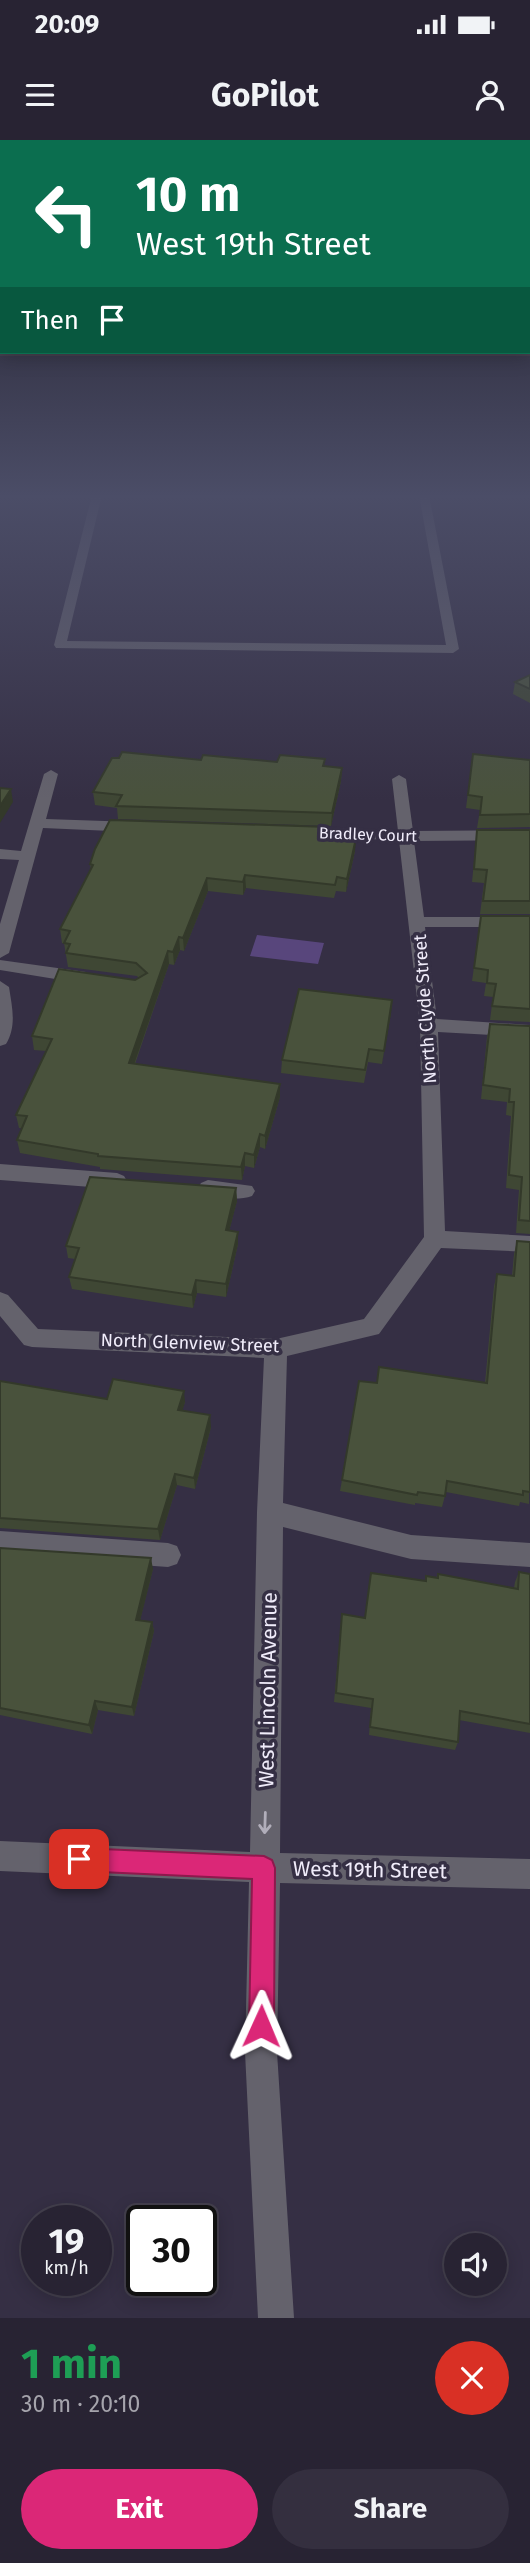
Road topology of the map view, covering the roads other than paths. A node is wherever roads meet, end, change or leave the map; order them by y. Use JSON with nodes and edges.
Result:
{"nodes":[{"id":1,"x":72,"y":597,"type":"edge"},
{"id":2,"x":443,"y":597,"type":"edge"},
{"id":3,"x":51,"y":774,"type":"dead end"},
{"id":4,"x":399,"y":779,"type":"dead end"},
{"id":5,"x":38,"y":823,"type":"junction"},
{"id":6,"x":147,"y":827,"type":"edge"},
{"id":7,"x":283,"y":832,"type":"edge"},
{"id":8,"x":530,"y":835,"type":"edge"},
{"id":9,"x":405,"y":836,"type":"junction"},
{"id":10,"x":0,"y":854,"type":"edge"},
{"id":11,"x":28,"y":856,"type":"junction"},
{"id":12,"x":418,"y":922,"type":"junction"},
{"id":13,"x":530,"y":922,"type":"edge"},
{"id":14,"x":0,"y":953,"type":"edge"},
{"id":15,"x":0,"y":965,"type":"edge"},
{"id":16,"x":109,"y":981,"type":"edge"},
{"id":17,"x":0,"y":987,"type":"edge"},
{"id":18,"x":2,"y":1020,"type":"edge"},
{"id":19,"x":429,"y":1025,"type":"junction"},
{"id":20,"x":530,"y":1031,"type":"edge"},
{"id":21,"x":0,"y":1040,"type":"edge"},
{"id":22,"x":0,"y":1172,"type":"edge"},
{"id":23,"x":136,"y":1183,"type":"edge"},
{"id":24,"x":190,"y":1187,"type":"edge"},
{"id":25,"x":245,"y":1191,"type":"dead end"},
{"id":26,"x":435,"y":1240,"type":"junction"},
{"id":27,"x":530,"y":1244,"type":"edge"},
{"id":28,"x":0,"y":1301,"type":"edge"},
{"id":29,"x":276,"y":1349,"type":"junction"},
{"id":30,"x":270,"y":1512,"type":"junction"},
{"id":31,"x":0,"y":1543,"type":"edge"},
{"id":32,"x":168,"y":1555,"type":"dead end"},
{"id":33,"x":530,"y":1555,"type":"edge"},
{"id":34,"x":0,"y":1856,"type":"edge"},
{"id":35,"x":264,"y":1868,"type":"junction"},
{"id":36,"x":530,"y":1874,"type":"edge"},
{"id":37,"x":276,"y":2318,"type":"edge"}],
"edges":[{"from":1,"to":2,"type":"street"},
{"from":3,"to":5,"type":"street"},
{"from":4,"to":9,"type":"street","name":"North Clyde Street"},
{"from":5,"to":6,"type":"street"},
{"from":5,"to":11,"type":"street"},
{"from":7,"to":9,"type":"street","name":"Bradley Court"},
{"from":8,"to":9,"type":"street","name":"Bradley Court"},
{"from":9,"to":12,"type":"street","name":"North Clyde Street"},
{"from":10,"to":11,"type":"street"},
{"from":11,"to":14,"type":"street"},
{"from":12,"to":13,"type":"street"},
{"from":12,"to":19,"type":"street","name":"North Clyde Street"},
{"from":15,"to":16,"type":"street"},
{"from":17,"to":18,"type":"street"},
{"from":18,"to":21,"type":"street"},
{"from":19,"to":20,"type":"street"},
{"from":19,"to":26,"type":"street","name":"North Clyde Street"},
{"from":22,"to":23,"type":"street"},
{"from":24,"to":25,"type":"street"},
{"from":26,"to":27,"type":"street"},
{"from":26,"to":29,"type":"street","name":"North Glenview Street"},
{"from":28,"to":29,"type":"street","name":"North Glenview Street"},
{"from":29,"to":30,"type":"street","name":"West Lincoln Avenue"},
{"from":30,"to":33,"type":"street"},
{"from":30,"to":35,"type":"street","name":"West Lincoln Avenue","one_way":true},
{"from":31,"to":32,"type":"street"},
{"from":34,"to":35,"type":"street","name":"West 19th Street"},
{"from":35,"to":36,"type":"street","name":"West 19th Street"},
{"from":35,"to":37,"type":"street","name":"West Lincoln Avenue"}]}
